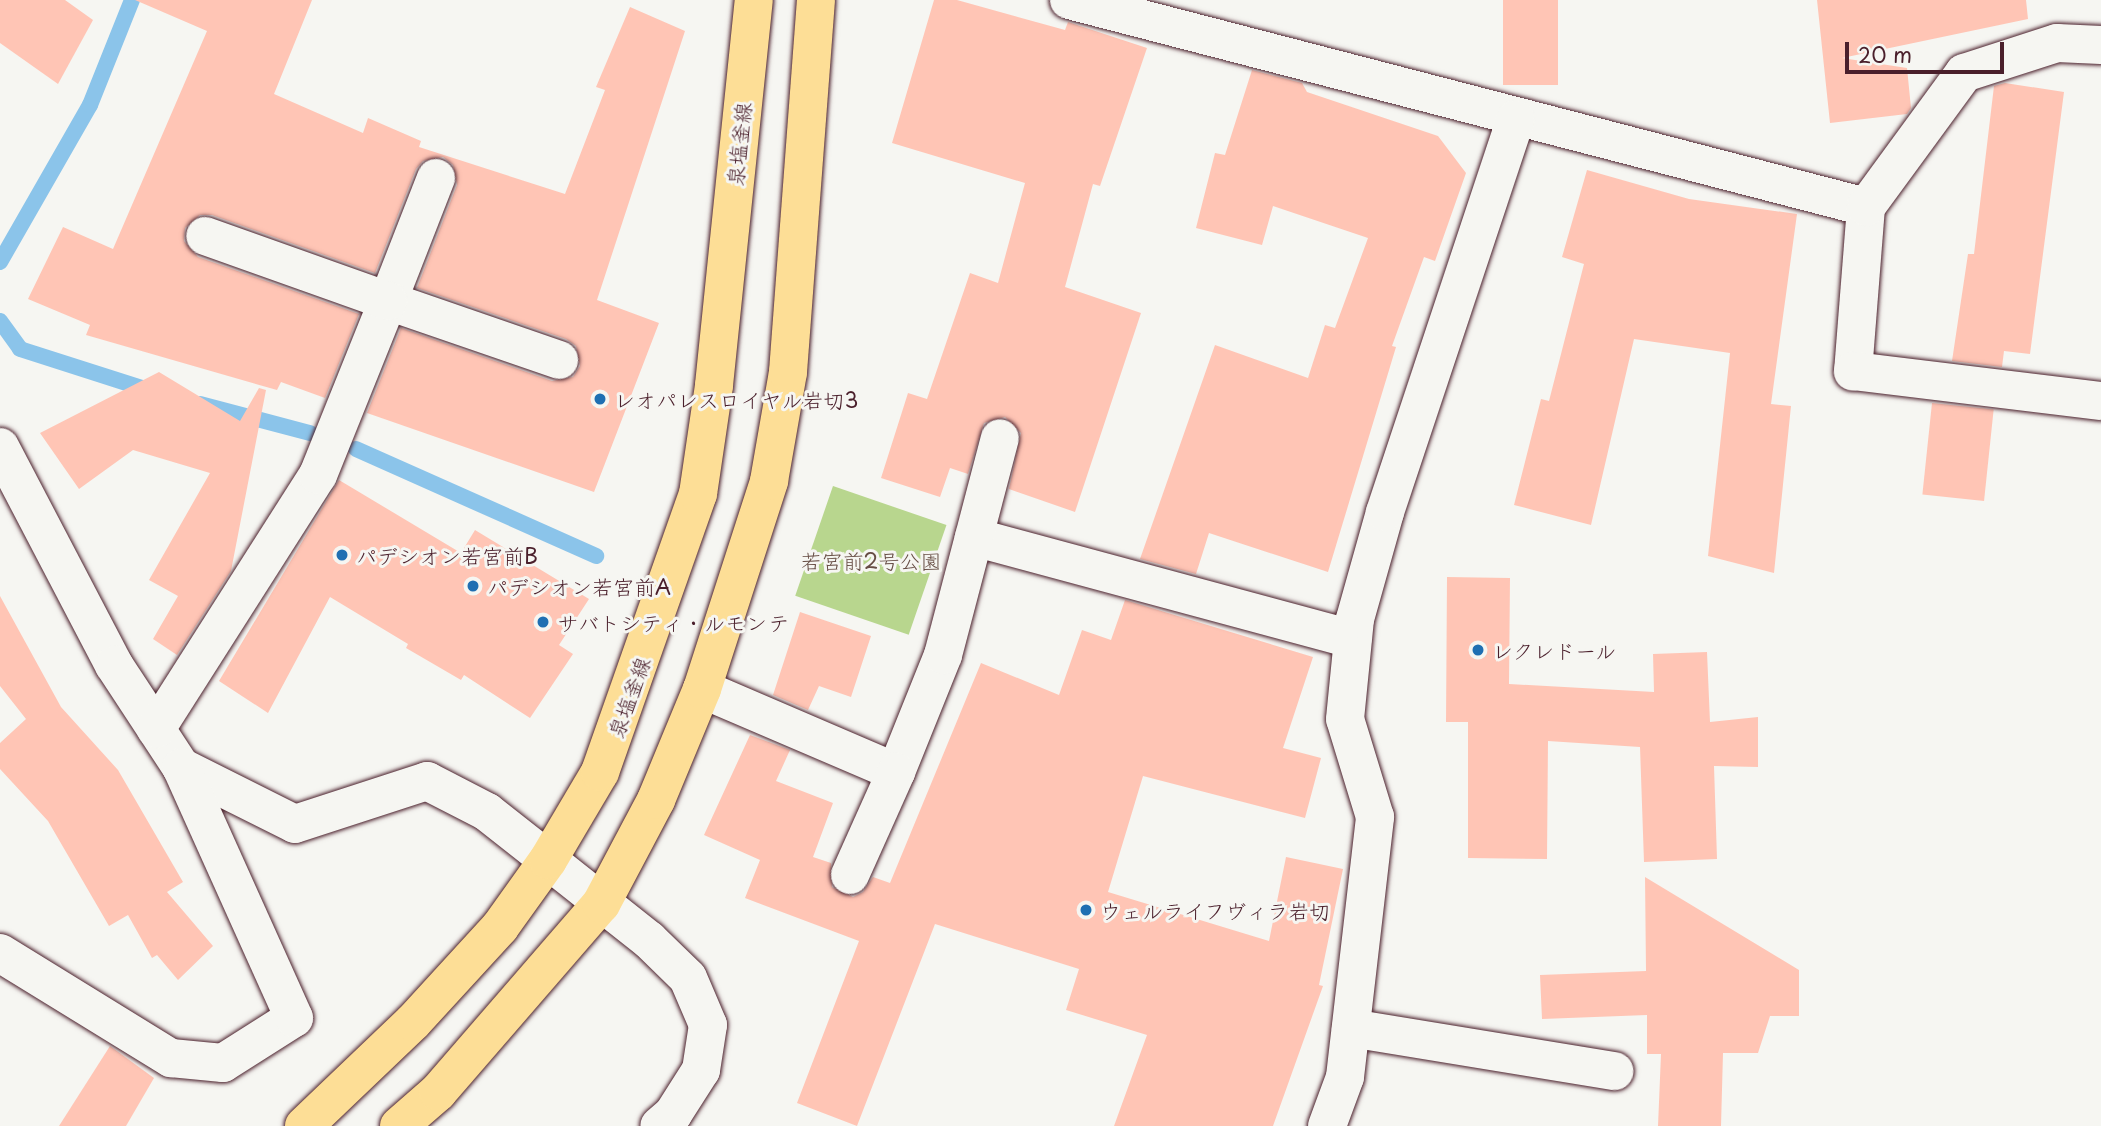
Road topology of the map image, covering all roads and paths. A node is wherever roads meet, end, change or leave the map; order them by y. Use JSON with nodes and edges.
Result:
{"nodes":[{"id":1,"x":754,"y":0,"type":"edge"},
{"id":2,"x":816,"y":0,"type":"edge"},
{"id":3,"x":1069,"y":0,"type":"edge"},
{"id":4,"x":2101,"y":45,"type":"edge"},
{"id":5,"x":1516,"y":119,"type":"junction"},
{"id":6,"x":436,"y":178,"type":"dead end"},
{"id":7,"x":1866,"y":207,"type":"junction"},
{"id":8,"x":205,"y":236,"type":"dead end"},
{"id":9,"x":388,"y":301,"type":"junction"},
{"id":10,"x":559,"y":360,"type":"dead end"},
{"id":11,"x":2101,"y":401,"type":"edge"},
{"id":12,"x":1000,"y":438,"type":"dead end"},
{"id":13,"x":0,"y":447,"type":"edge"},
{"id":14,"x":974,"y":537,"type":"junction"},
{"id":15,"x":1352,"y":639,"type":"junction"},
{"id":16,"x":702,"y":689,"type":"junction"},
{"id":17,"x":156,"y":729,"type":"junction"},
{"id":18,"x":181,"y":767,"type":"junction"},
{"id":19,"x":896,"y":772,"type":"junction"},
{"id":20,"x":548,"y":860,"type":"junction"},
{"id":21,"x":850,"y":875,"type":"dead end"},
{"id":22,"x":601,"y":904,"type":"junction"},
{"id":23,"x":0,"y":953,"type":"edge"},
{"id":24,"x":1351,"y":1028,"type":"junction"},
{"id":25,"x":1615,"y":1071,"type":"dead end"},
{"id":26,"x":304,"y":1126,"type":"edge"},
{"id":27,"x":399,"y":1126,"type":"edge"},
{"id":28,"x":659,"y":1126,"type":"edge"},
{"id":29,"x":1327,"y":1126,"type":"edge"}],
"edges":[{"from":1,"to":20,"type":"main road","name":"泉塩釜線"},
{"from":2,"to":16,"type":"main road"},
{"from":3,"to":5,"type":"street"},
{"from":4,"to":7,"type":"street"},
{"from":5,"to":7,"type":"street"},
{"from":5,"to":15,"type":"street"},
{"from":6,"to":9,"type":"street"},
{"from":7,"to":11,"type":"street"},
{"from":8,"to":9,"type":"street"},
{"from":9,"to":10,"type":"street"},
{"from":9,"to":17,"type":"street"},
{"from":12,"to":14,"type":"street"},
{"from":13,"to":17,"type":"street"},
{"from":14,"to":15,"type":"street"},
{"from":14,"to":19,"type":"street"},
{"from":15,"to":24,"type":"street"},
{"from":16,"to":19,"type":"street"},
{"from":16,"to":22,"type":"main road"},
{"from":17,"to":18,"type":"street"},
{"from":18,"to":20,"type":"street"},
{"from":18,"to":23,"type":"street"},
{"from":19,"to":21,"type":"street"},
{"from":20,"to":22,"type":"street"},
{"from":20,"to":26,"type":"main road","name":"泉塩釜線"},
{"from":22,"to":27,"type":"main road"},
{"from":22,"to":28,"type":"street"},
{"from":24,"to":25,"type":"street"},
{"from":24,"to":29,"type":"street"}]}
